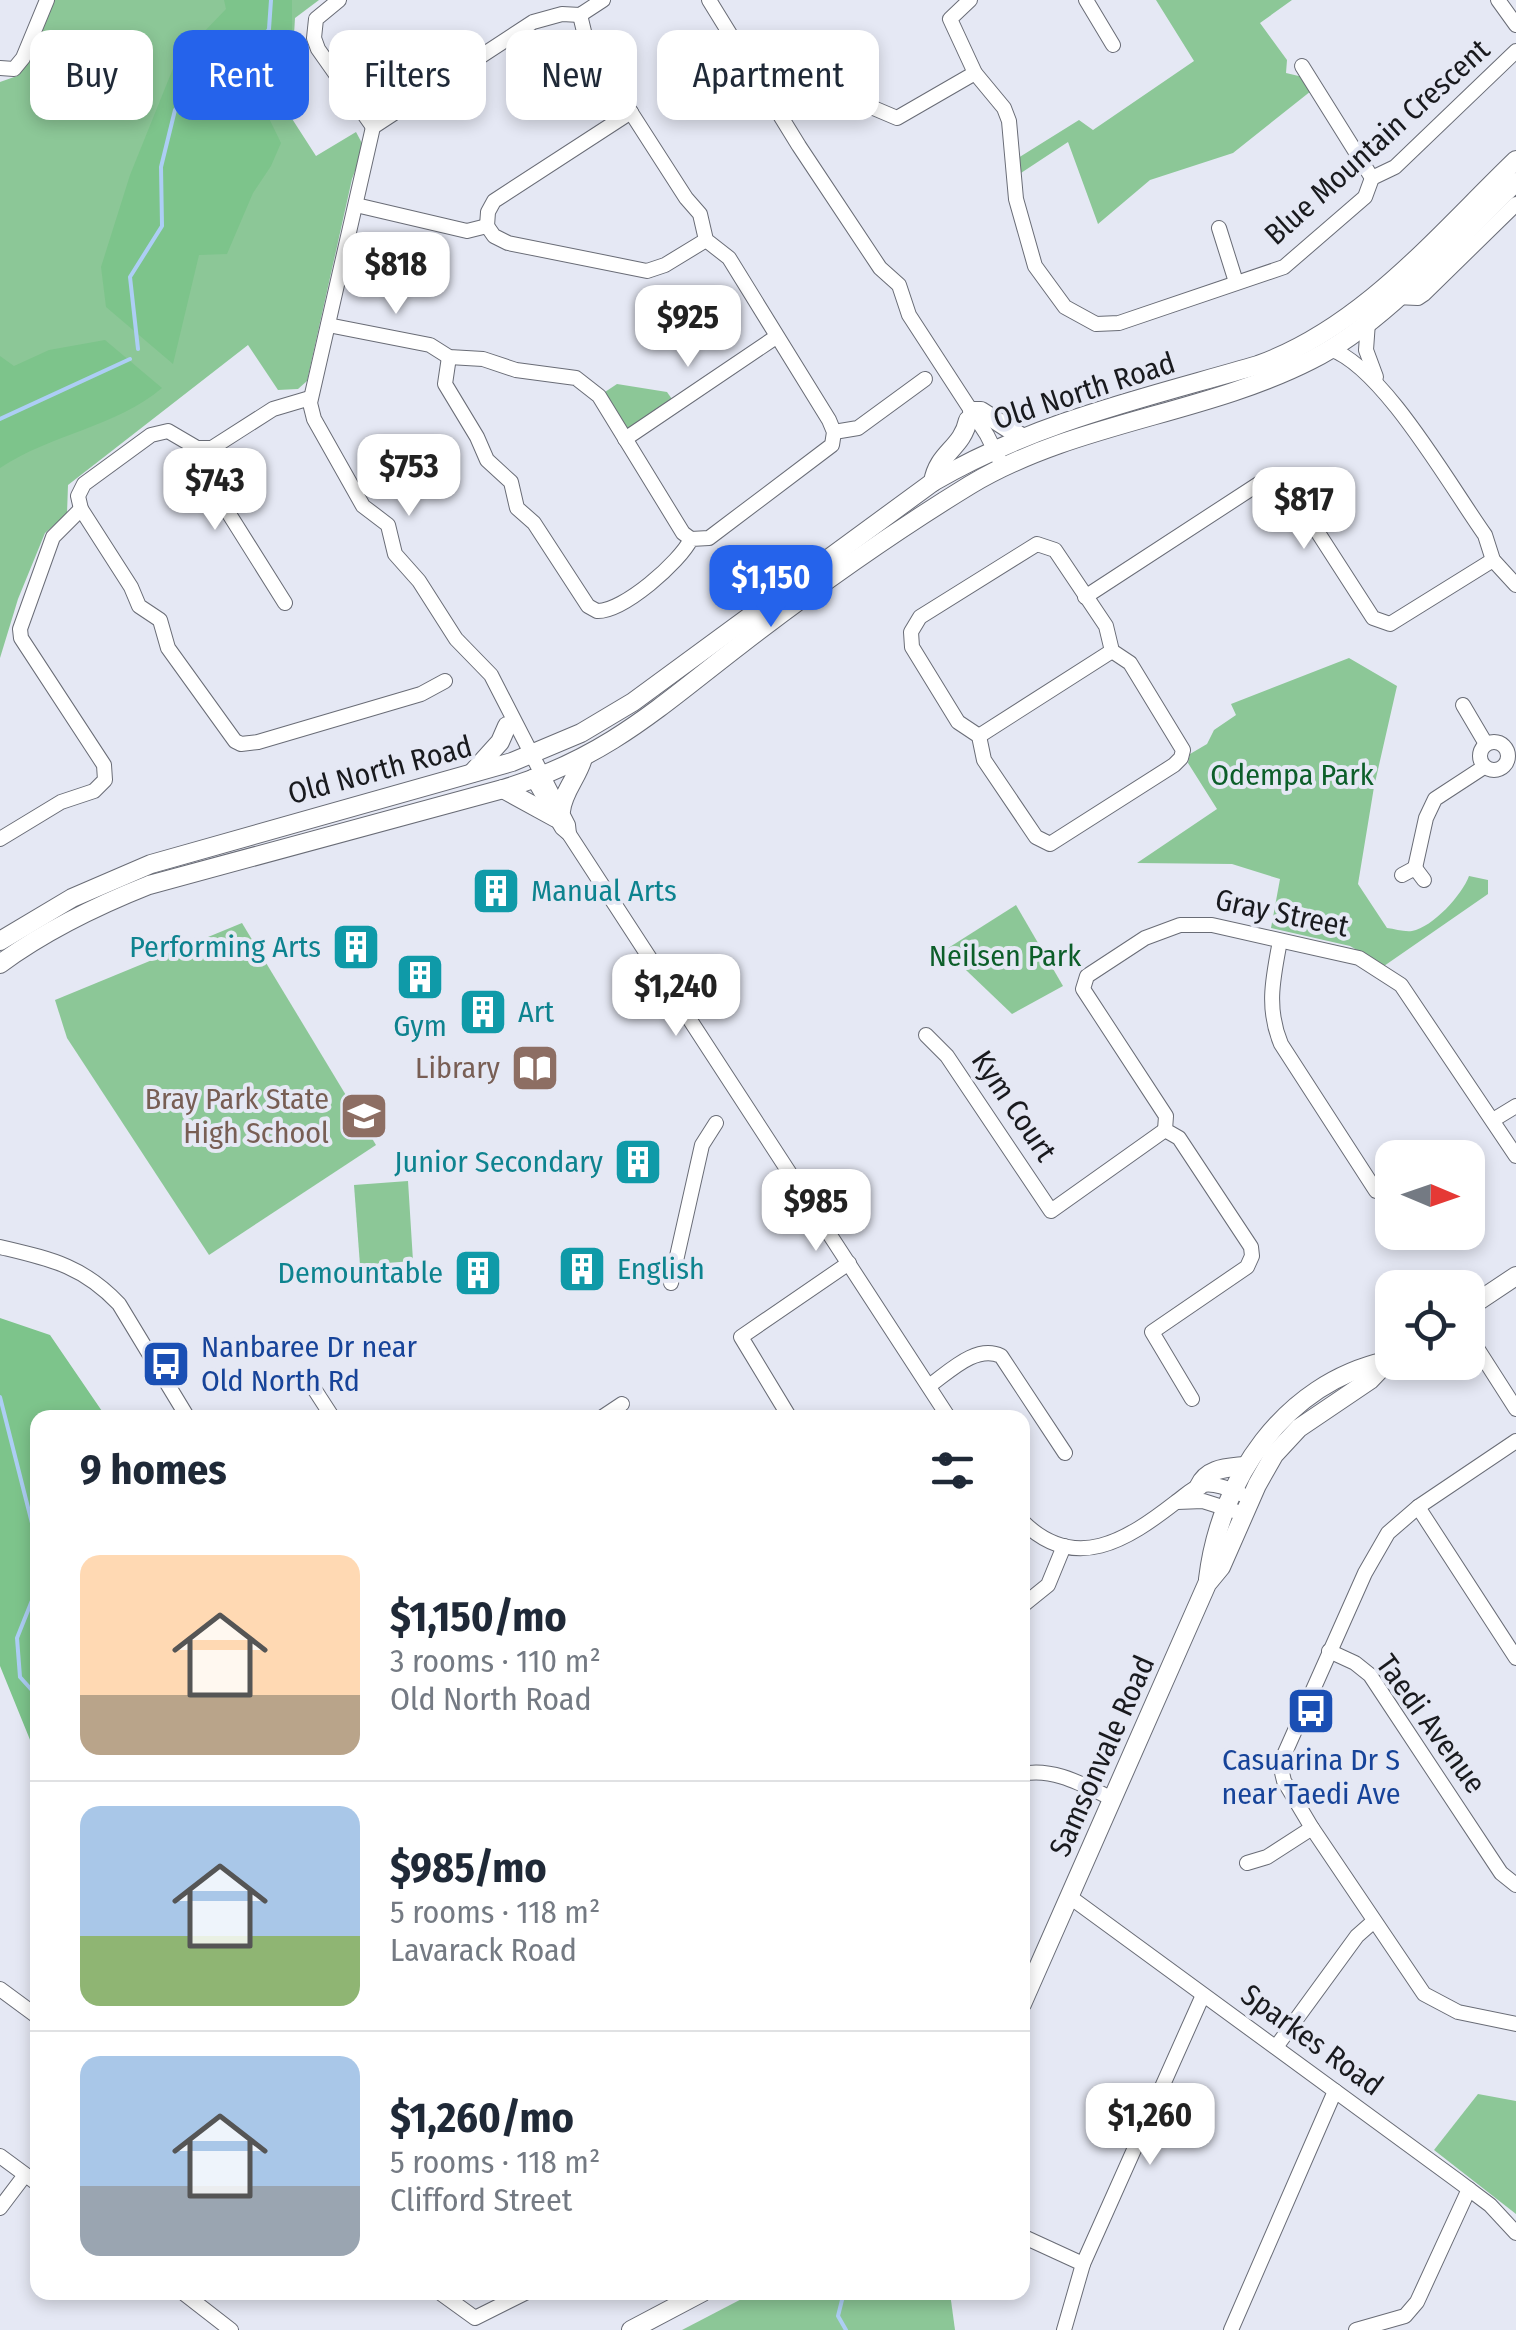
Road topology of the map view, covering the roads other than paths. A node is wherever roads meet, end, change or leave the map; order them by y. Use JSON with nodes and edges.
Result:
{"nodes":[{"id":1,"x":47,"y":0,"type":"edge"},
{"id":2,"x":339,"y":0,"type":"edge"},
{"id":3,"x":603,"y":0,"type":"edge"},
{"id":4,"x":709,"y":0,"type":"edge"},
{"id":5,"x":970,"y":0,"type":"edge"},
{"id":6,"x":1086,"y":0,"type":"edge"},
{"id":7,"x":1498,"y":0,"type":"edge"},
{"id":8,"x":580,"y":15,"type":"junction"},
{"id":9,"x":1516,"y":25,"type":"edge"},
{"id":10,"x":583,"y":30,"type":"edge"},
{"id":11,"x":1113,"y":45,"type":"dead end"},
{"id":12,"x":1516,"y":51,"type":"edge"},
{"id":13,"x":1298,"y":62,"type":"dead end"},
{"id":14,"x":0,"y":68,"type":"edge"},
{"id":15,"x":974,"y":73,"type":"junction"},
{"id":16,"x":879,"y":110,"type":"edge"},
{"id":17,"x":619,"y":120,"type":"edge"},
{"id":18,"x":636,"y":120,"type":"edge"},
{"id":19,"x":373,"y":127,"type":"junction"},
{"id":20,"x":1516,"y":160,"type":"edge"},
{"id":21,"x":1372,"y":178,"type":"junction"},
{"id":22,"x":1516,"y":182,"type":"edge"},
{"id":23,"x":356,"y":204,"type":"junction"},
{"id":24,"x":1516,"y":204,"type":"edge"},
{"id":25,"x":487,"y":226,"type":"junction"},
{"id":26,"x":1218,"y":227,"type":"dead end"},
{"id":27,"x":706,"y":240,"type":"junction"},
{"id":28,"x":1236,"y":282,"type":"junction"},
{"id":29,"x":1396,"y":297,"type":"junction"},
{"id":30,"x":1368,"y":322,"type":"junction"},
{"id":31,"x":328,"y":325,"type":"junction"},
{"id":32,"x":776,"y":337,"type":"junction"},
{"id":33,"x":1330,"y":349,"type":"junction"},
{"id":34,"x":449,"y":358,"type":"junction"},
{"id":35,"x":926,"y":379,"type":"dead end"},
{"id":36,"x":1378,"y":382,"type":"junction"},
{"id":37,"x":310,"y":405,"type":"junction"},
{"id":38,"x":970,"y":416,"type":"junction"},
{"id":39,"x":834,"y":432,"type":"junction"},
{"id":40,"x":1020,"y":436,"type":"junction"},
{"id":41,"x":625,"y":439,"type":"junction"},
{"id":42,"x":204,"y":449,"type":"junction"},
{"id":43,"x":990,"y":450,"type":"junction"},
{"id":44,"x":998,"y":470,"type":"junction"},
{"id":45,"x":933,"y":482,"type":"junction"},
{"id":46,"x":84,"y":514,"type":"junction"},
{"id":47,"x":691,"y":539,"type":"junction"},
{"id":48,"x":1493,"y":560,"type":"junction"},
{"id":49,"x":1516,"y":585,"type":"edge"},
{"id":50,"x":1085,"y":597,"type":"junction"},
{"id":51,"x":286,"y":603,"type":"dead end"},
{"id":52,"x":1112,"y":650,"type":"junction"},
{"id":53,"x":470,"y":656,"type":"junction"},
{"id":54,"x":445,"y":680,"type":"dead end"},
{"id":55,"x":1463,"y":705,"type":"dead end"},
{"id":56,"x":507,"y":726,"type":"junction"},
{"id":57,"x":979,"y":736,"type":"junction"},
{"id":58,"x":1486,"y":744,"type":"junction"},
{"id":59,"x":1512,"y":751,"type":"edge"},
{"id":60,"x":527,"y":756,"type":"junction"},
{"id":61,"x":583,"y":758,"type":"junction"},
{"id":62,"x":1484,"y":766,"type":"junction"},
{"id":63,"x":472,"y":773,"type":"junction"},
{"id":64,"x":538,"y":778,"type":"junction"},
{"id":65,"x":503,"y":789,"type":"junction"},
{"id":66,"x":558,"y":815,"type":"junction"},
{"id":67,"x":0,"y":839,"type":"edge"},
{"id":68,"x":1414,"y":874,"type":"dead end"},
{"id":69,"x":1280,"y":941,"type":"junction"},
{"id":70,"x":0,"y":942,"type":"edge"},
{"id":71,"x":0,"y":964,"type":"edge"},
{"id":72,"x":926,"y":1035,"type":"dead end"},
{"id":73,"x":1516,"y":1106,"type":"edge"},
{"id":74,"x":1493,"y":1120,"type":"junction"},
{"id":75,"x":716,"y":1124,"type":"dead end"},
{"id":76,"x":1166,"y":1130,"type":"junction"},
{"id":77,"x":1516,"y":1156,"type":"edge"},
{"id":78,"x":1375,"y":1190,"type":"edge"},
{"id":79,"x":0,"y":1247,"type":"edge"},
{"id":80,"x":849,"y":1263,"type":"junction"},
{"id":81,"x":1516,"y":1276,"type":"edge"},
{"id":82,"x":671,"y":1283,"type":"dead end"},
{"id":83,"x":1485,"y":1297,"type":"edge"},
{"id":84,"x":1485,"y":1361,"type":"edge"},
{"id":85,"x":1375,"y":1363,"type":"edge"},
{"id":86,"x":1375,"y":1374,"type":"edge"},
{"id":87,"x":311,"y":1384,"type":"dead end"},
{"id":88,"x":929,"y":1386,"type":"junction"},
{"id":89,"x":1192,"y":1399,"type":"dead end"},
{"id":90,"x":622,"y":1404,"type":"dead end"},
{"id":91,"x":1516,"y":1409,"type":"edge"},
{"id":92,"x":183,"y":1410,"type":"edge"},
{"id":93,"x":328,"y":1410,"type":"edge"},
{"id":94,"x":613,"y":1410,"type":"edge"},
{"id":95,"x":785,"y":1410,"type":"edge"},
{"id":96,"x":944,"y":1410,"type":"edge"},
{"id":97,"x":1516,"y":1442,"type":"edge"},
{"id":98,"x":1065,"y":1453,"type":"dead end"},
{"id":99,"x":1244,"y":1466,"type":"junction"},
{"id":100,"x":1199,"y":1486,"type":"junction"},
{"id":101,"x":1176,"y":1502,"type":"junction"},
{"id":102,"x":1239,"y":1503,"type":"junction"},
{"id":103,"x":1418,"y":1507,"type":"junction"},
{"id":104,"x":1030,"y":1527,"type":"edge"},
{"id":105,"x":1064,"y":1546,"type":"junction"},
{"id":106,"x":1030,"y":1600,"type":"edge"},
{"id":107,"x":1329,"y":1651,"type":"junction"},
{"id":108,"x":1516,"y":1658,"type":"edge"},
{"id":109,"x":1030,"y":1772,"type":"edge"},
{"id":110,"x":1113,"y":1799,"type":"junction"},
{"id":111,"x":1312,"y":1828,"type":"junction"},
{"id":112,"x":1247,"y":1862,"type":"dead end"},
{"id":113,"x":1516,"y":1885,"type":"edge"},
{"id":114,"x":1070,"y":1897,"type":"junction"},
{"id":115,"x":1374,"y":1921,"type":"junction"},
{"id":116,"x":1030,"y":1986,"type":"edge"},
{"id":117,"x":0,"y":1989,"type":"edge"},
{"id":118,"x":1203,"y":1995,"type":"junction"},
{"id":119,"x":30,"y":2008,"type":"edge"},
{"id":120,"x":1516,"y":2024,"type":"edge"},
{"id":121,"x":1276,"y":2047,"type":"junction"},
{"id":122,"x":1335,"y":2091,"type":"junction"},
{"id":123,"x":0,"y":2156,"type":"edge"},
{"id":124,"x":30,"y":2179,"type":"edge"},
{"id":125,"x":30,"y":2181,"type":"edge"},
{"id":126,"x":1469,"y":2190,"type":"junction"},
{"id":127,"x":0,"y":2208,"type":"edge"},
{"id":128,"x":1516,"y":2233,"type":"edge"},
{"id":129,"x":1030,"y":2240,"type":"edge"},
{"id":130,"x":1083,"y":2264,"type":"junction"},
{"id":131,"x":192,"y":2300,"type":"edge"},
{"id":132,"x":450,"y":2300,"type":"edge"},
{"id":133,"x":511,"y":2300,"type":"edge"},
{"id":134,"x":688,"y":2300,"type":"edge"},
{"id":135,"x":231,"y":2330,"type":"edge"},
{"id":136,"x":631,"y":2330,"type":"edge"},
{"id":137,"x":1064,"y":2330,"type":"edge"},
{"id":138,"x":1231,"y":2330,"type":"edge"},
{"id":139,"x":1356,"y":2330,"type":"edge"}],
"edges":[{"from":1,"to":14,"type":"street"},
{"from":2,"to":19,"type":"street"},
{"from":3,"to":8,"type":"street"},
{"from":4,"to":38,"type":"street"},
{"from":5,"to":15,"type":"street","name":"Blue Mountain Crescent"},
{"from":6,"to":11,"type":"street"},
{"from":7,"to":9,"type":"street","name":"Blue Mountain Crescent"},
{"from":8,"to":10,"type":"street"},
{"from":8,"to":19,"type":"street"},
{"from":12,"to":21,"type":"street","name":"Blue Mountain Crescent"},
{"from":13,"to":21,"type":"street"},
{"from":15,"to":16,"type":"street"},
{"from":15,"to":28,"type":"street","name":"Blue Mountain Crescent"},
{"from":17,"to":25,"type":"street"},
{"from":18,"to":27,"type":"street"},
{"from":19,"to":23,"type":"street"},
{"from":20,"to":40,"type":"main road","name":"Old North Road"},
{"from":21,"to":28,"type":"street","name":"Blue Mountain Crescent"},
{"from":22,"to":29,"type":"main road","name":"Old North Road"},
{"from":23,"to":25,"type":"street"},
{"from":23,"to":31,"type":"street"},
{"from":24,"to":29,"type":"street","name":"Old North Road"},
{"from":25,"to":27,"type":"street"},
{"from":26,"to":28,"type":"street"},
{"from":27,"to":32,"type":"street"},
{"from":29,"to":30,"type":"main road","name":"Old North Road"},
{"from":30,"to":33,"type":"main road","name":"Old North Road"},
{"from":30,"to":36,"type":"street"},
{"from":31,"to":34,"type":"street"},
{"from":31,"to":37,"type":"street"},
{"from":32,"to":39,"type":"street"},
{"from":32,"to":41,"type":"street"},
{"from":33,"to":36,"type":"street"},
{"from":33,"to":44,"type":"main road","name":"Old North Road"},
{"from":34,"to":41,"type":"street"},
{"from":34,"to":47,"type":"street"},
{"from":35,"to":39,"type":"street"},
{"from":36,"to":48,"type":"street"},
{"from":37,"to":42,"type":"street"},
{"from":37,"to":53,"type":"street"},
{"from":38,"to":40,"type":"main road"},
{"from":38,"to":43,"type":"street"},
{"from":38,"to":45,"type":"main road"},
{"from":39,"to":47,"type":"street"},
{"from":40,"to":43,"type":"main road","name":"Old North Road"},
{"from":41,"to":47,"type":"street"},
{"from":42,"to":46,"type":"street"},
{"from":42,"to":51,"type":"street"},
{"from":43,"to":44,"type":"street"},
{"from":43,"to":45,"type":"main road","name":"Old North Road"},
{"from":44,"to":61,"type":"main road","name":"Old North Road"},
{"from":45,"to":60,"type":"main road","name":"Old North Road"},
{"from":46,"to":54,"type":"street"},
{"from":46,"to":67,"type":"street"},
{"from":48,"to":49,"type":"street"},
{"from":48,"to":50,"type":"street"},
{"from":50,"to":52,"type":"street"},
{"from":50,"to":57,"type":"street"},
{"from":52,"to":57,"type":"street"},
{"from":52,"to":57,"type":"street"},
{"from":53,"to":56,"type":"street"},
{"from":53,"to":60,"type":"street"},
{"from":55,"to":58,"type":"street"},
{"from":56,"to":60,"type":"street"},
{"from":56,"to":63,"type":"main road"},
{"from":58,"to":59,"type":"street"},
{"from":58,"to":62,"type":"street"},
{"from":59,"to":62,"type":"street"},
{"from":60,"to":63,"type":"main road","name":"Old North Road"},
{"from":60,"to":64,"type":"street"},
{"from":61,"to":64,"type":"main road","name":"Old North Road"},
{"from":61,"to":66,"type":"main road"},
{"from":62,"to":68,"type":"street"},
{"from":63,"to":70,"type":"main road","name":"Old North Road"},
{"from":64,"to":65,"type":"main road","name":"Old North Road"},
{"from":64,"to":66,"type":"street"},
{"from":65,"to":66,"type":"main road"},
{"from":65,"to":71,"type":"main road","name":"Old North Road"},
{"from":66,"to":80,"type":"street"},
{"from":69,"to":74,"type":"street","name":"Gray Street"},
{"from":69,"to":76,"type":"street","name":"Gray Street"},
{"from":69,"to":78,"type":"street"},
{"from":72,"to":76,"type":"street","name":"Kym Court"},
{"from":73,"to":74,"type":"street"},
{"from":74,"to":77,"type":"street","name":"Gray Street"},
{"from":75,"to":82,"type":"street"},
{"from":76,"to":89,"type":"street"},
{"from":79,"to":92,"type":"street"},
{"from":80,"to":88,"type":"street"},
{"from":80,"to":95,"type":"street"},
{"from":81,"to":83,"type":"main road"},
{"from":84,"to":91,"type":"street"},
{"from":85,"to":99,"type":"main road","name":"Samsonvale Road"},
{"from":86,"to":102,"type":"main road","name":"Samsonvale Road"},
{"from":87,"to":93,"type":"street"},
{"from":88,"to":96,"type":"street"},
{"from":88,"to":98,"type":"street"},
{"from":90,"to":94,"type":"street"},
{"from":97,"to":103,"type":"street"},
{"from":99,"to":100,"type":"main road"},
{"from":99,"to":102,"type":"main road","name":"Samsonvale Road"},
{"from":100,"to":101,"type":"street"},
{"from":100,"to":102,"type":"street"},
{"from":101,"to":102,"type":"street"},
{"from":101,"to":105,"type":"street"},
{"from":102,"to":110,"type":"main road","name":"Samsonvale Road"},
{"from":103,"to":107,"type":"street"},
{"from":103,"to":108,"type":"street"},
{"from":104,"to":105,"type":"street"},
{"from":105,"to":106,"type":"street"},
{"from":107,"to":111,"type":"street"},
{"from":107,"to":113,"type":"street","name":"Taedi Avenue"},
{"from":109,"to":110,"type":"street"},
{"from":110,"to":114,"type":"main road","name":"Samsonvale Road"},
{"from":111,"to":112,"type":"street"},
{"from":111,"to":115,"type":"street"},
{"from":114,"to":116,"type":"main road","name":"Samsonvale Road"},
{"from":114,"to":118,"type":"street","name":"Sparkes Road"},
{"from":115,"to":120,"type":"street"},
{"from":115,"to":121,"type":"street"},
{"from":117,"to":119,"type":"street"},
{"from":118,"to":121,"type":"street","name":"Sparkes Road"},
{"from":118,"to":130,"type":"street"},
{"from":121,"to":122,"type":"street","name":"Sparkes Road"},
{"from":122,"to":126,"type":"street","name":"Sparkes Road"},
{"from":122,"to":138,"type":"street"},
{"from":123,"to":124,"type":"street"},
{"from":125,"to":127,"type":"street"},
{"from":126,"to":128,"type":"street","name":"Sparkes Road"},
{"from":126,"to":139,"type":"street"},
{"from":129,"to":130,"type":"street"},
{"from":130,"to":137,"type":"street"},
{"from":131,"to":135,"type":"street"},
{"from":132,"to":133,"type":"street"},
{"from":134,"to":136,"type":"main road"}]}
